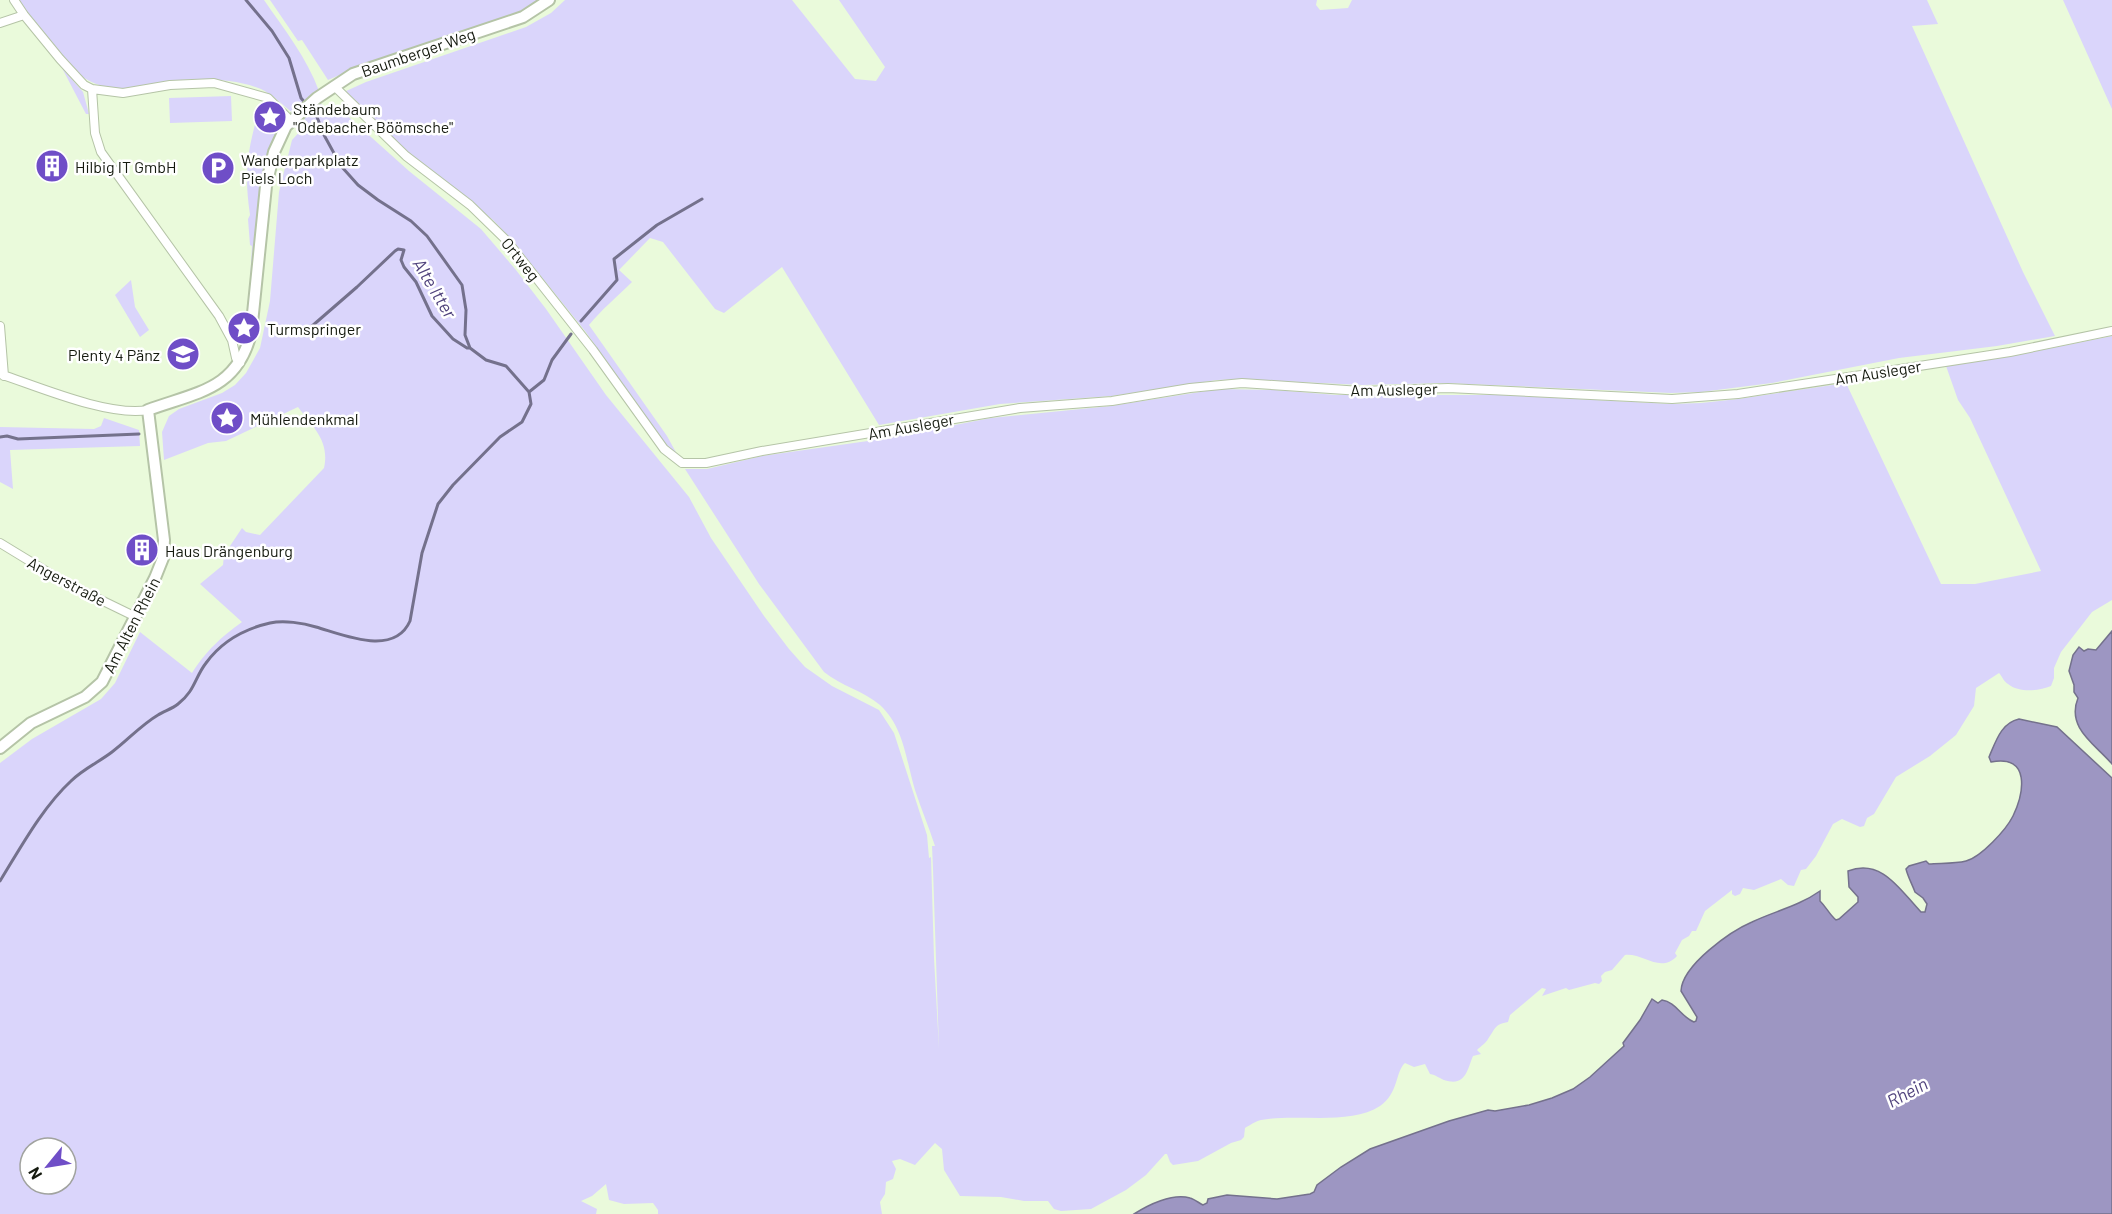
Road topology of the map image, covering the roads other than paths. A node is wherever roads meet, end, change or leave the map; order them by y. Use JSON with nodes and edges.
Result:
{"nodes":[{"id":1,"x":15,"y":0,"type":"edge"},
{"id":2,"x":549,"y":0,"type":"edge"},
{"id":3,"x":24,"y":15,"type":"junction"},
{"id":4,"x":0,"y":23,"type":"edge"},
{"id":5,"x":334,"y":86,"type":"junction"},
{"id":6,"x":92,"y":89,"type":"junction"},
{"id":7,"x":294,"y":119,"type":"junction"},
{"id":8,"x":0,"y":326,"type":"edge"},
{"id":9,"x":2112,"y":331,"type":"edge"},
{"id":10,"x":240,"y":363,"type":"junction"},
{"id":11,"x":2,"y":375,"type":"edge"},
{"id":12,"x":148,"y":410,"type":"junction"},
{"id":13,"x":678,"y":461,"type":"joint"},
{"id":14,"x":0,"y":543,"type":"edge"},
{"id":15,"x":136,"y":617,"type":"junction"},
{"id":16,"x":0,"y":748,"type":"edge"}],
"edges":[{"from":1,"to":3,"type":"street"},
{"from":2,"to":5,"type":"street","name":"Baumberger Weg"},
{"from":3,"to":4,"type":"street"},
{"from":3,"to":6,"type":"street"},
{"from":5,"to":7,"type":"street","name":"Baumberger Weg"},
{"from":5,"to":13,"type":"street","name":"Ortweg"},
{"from":6,"to":7,"type":"street"},
{"from":6,"to":10,"type":"street"},
{"from":7,"to":10,"type":"street","name":"Baumberger Weg"},
{"from":8,"to":11,"type":"street"},
{"from":9,"to":13,"type":"street","name":"Am Ausleger"},
{"from":10,"to":12,"type":"street"},
{"from":11,"to":12,"type":"street"},
{"from":12,"to":15,"type":"street","name":"Am Alten Rhein"},
{"from":14,"to":15,"type":"street","name":"Angerstraße"},
{"from":15,"to":16,"type":"street","name":"Am Alten Rhein"}]}
